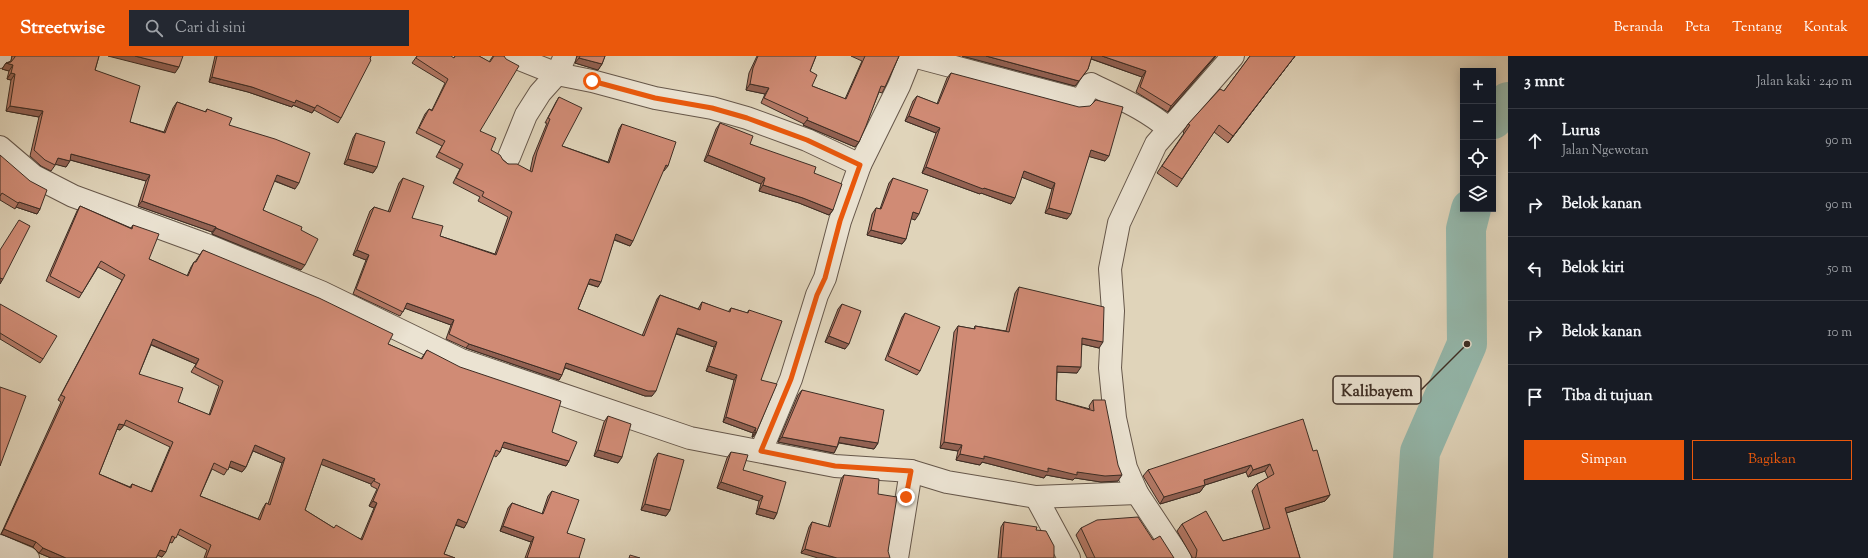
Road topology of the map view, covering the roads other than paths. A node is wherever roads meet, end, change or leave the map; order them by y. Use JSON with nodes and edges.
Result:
{"nodes":[{"id":1,"x":512,"y":56,"type":"edge"},
{"id":2,"x":912,"y":56,"type":"edge"},
{"id":3,"x":1233,"y":56,"type":"edge"},
{"id":4,"x":561,"y":65,"type":"edge"},
{"id":5,"x":1169,"y":129,"type":"junction"},
{"id":6,"x":0,"y":147,"type":"edge"},
{"id":7,"x":508,"y":157,"type":"dead end"},
{"id":8,"x":860,"y":165,"type":"junction"},
{"id":9,"x":761,"y":451,"type":"junction"},
{"id":10,"x":911,"y":471,"type":"junction"},
{"id":11,"x":1137,"y":493,"type":"junction"},
{"id":12,"x":1036,"y":497,"type":"junction"},
{"id":13,"x":0,"y":546,"type":"edge"},
{"id":14,"x":28,"y":558,"type":"edge"},
{"id":15,"x":896,"y":558,"type":"edge"},
{"id":16,"x":1069,"y":558,"type":"edge"},
{"id":17,"x":1180,"y":558,"type":"edge"}],
"edges":[{"from":1,"to":4,"type":"street"},
{"from":2,"to":5,"type":"street"},
{"from":2,"to":8,"type":"street"},
{"from":3,"to":5,"type":"street"},
{"from":4,"to":7,"type":"street"},
{"from":4,"to":8,"type":"street"},
{"from":5,"to":11,"type":"street"},
{"from":6,"to":9,"type":"street"},
{"from":8,"to":9,"type":"street"},
{"from":9,"to":10,"type":"street"},
{"from":10,"to":12,"type":"street"},
{"from":10,"to":15,"type":"street"},
{"from":11,"to":12,"type":"street"},
{"from":11,"to":17,"type":"street"},
{"from":12,"to":16,"type":"street"},
{"from":13,"to":14,"type":"street"}]}
